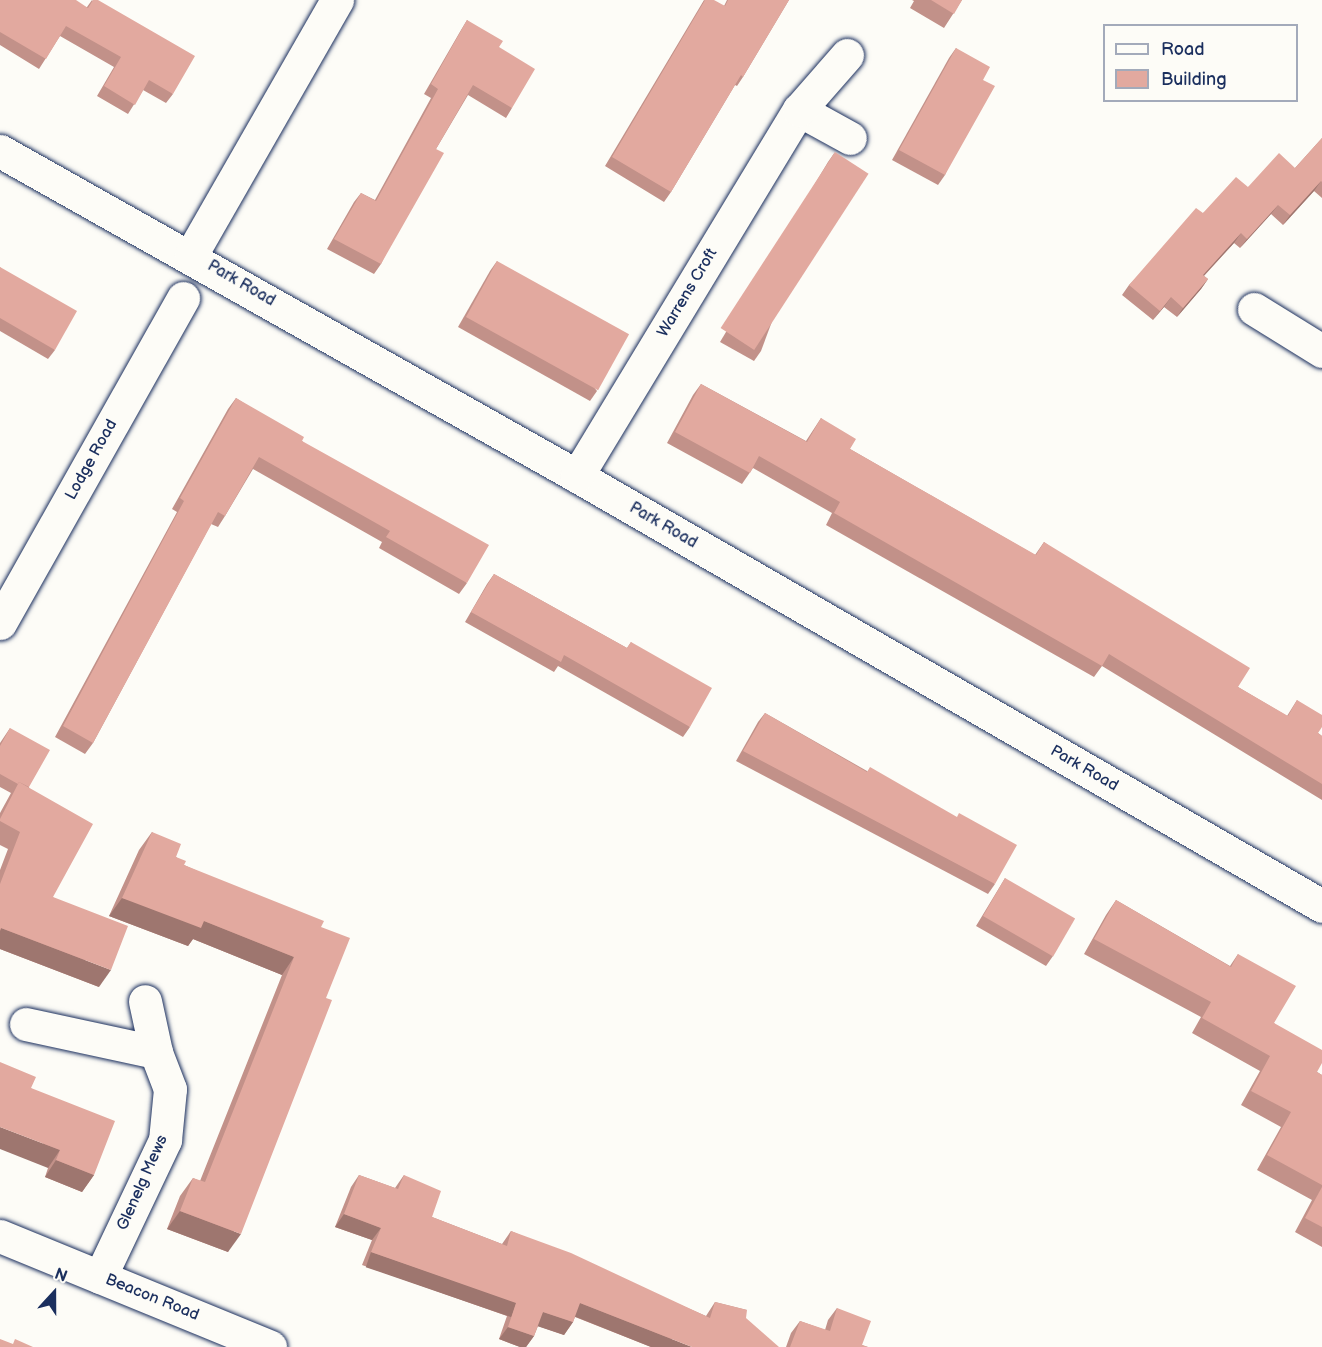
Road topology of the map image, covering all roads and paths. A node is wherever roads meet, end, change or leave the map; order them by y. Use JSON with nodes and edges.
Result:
{"nodes":[{"id":1,"x":337,"y":0,"type":"edge"},
{"id":2,"x":847,"y":55,"type":"dead end"},
{"id":3,"x":800,"y":110,"type":"junction"},
{"id":4,"x":850,"y":138,"type":"dead end"},
{"id":5,"x":0,"y":151,"type":"edge"},
{"id":6,"x":190,"y":255,"type":"junction"},
{"id":7,"x":183,"y":298,"type":"dead end"},
{"id":8,"x":1254,"y":309,"type":"dead end"},
{"id":9,"x":1316,"y":337,"type":"edge"},
{"id":10,"x":577,"y":476,"type":"junction"},
{"id":11,"x":0,"y":623,"type":"edge"},
{"id":12,"x":1322,"y":906,"type":"edge"},
{"id":13,"x":145,"y":1001,"type":"dead end"},
{"id":14,"x":25,"y":1023,"type":"dead end"},
{"id":15,"x":156,"y":1052,"type":"junction"},
{"id":16,"x":0,"y":1236,"type":"edge"},
{"id":17,"x":100,"y":1277,"type":"junction"},
{"id":18,"x":270,"y":1347,"type":"edge"}],
"edges":[{"from":1,"to":6,"type":"street"},
{"from":2,"to":3,"type":"street","name":"Warrens Croft"},
{"from":3,"to":4,"type":"street"},
{"from":3,"to":10,"type":"street","name":"Warrens Croft"},
{"from":5,"to":6,"type":"street","name":"Park Road"},
{"from":6,"to":10,"type":"street","name":"Park Road"},
{"from":7,"to":11,"type":"street","name":"Lodge Road"},
{"from":8,"to":9,"type":"street"},
{"from":10,"to":12,"type":"street","name":"Park Road"},
{"from":13,"to":15,"type":"street","name":"Glenelg Mews"},
{"from":14,"to":15,"type":"street"},
{"from":15,"to":17,"type":"street","name":"Glenelg Mews"},
{"from":16,"to":17,"type":"street","name":"Beacon Road"},
{"from":17,"to":18,"type":"street","name":"Beacon Road"}]}
